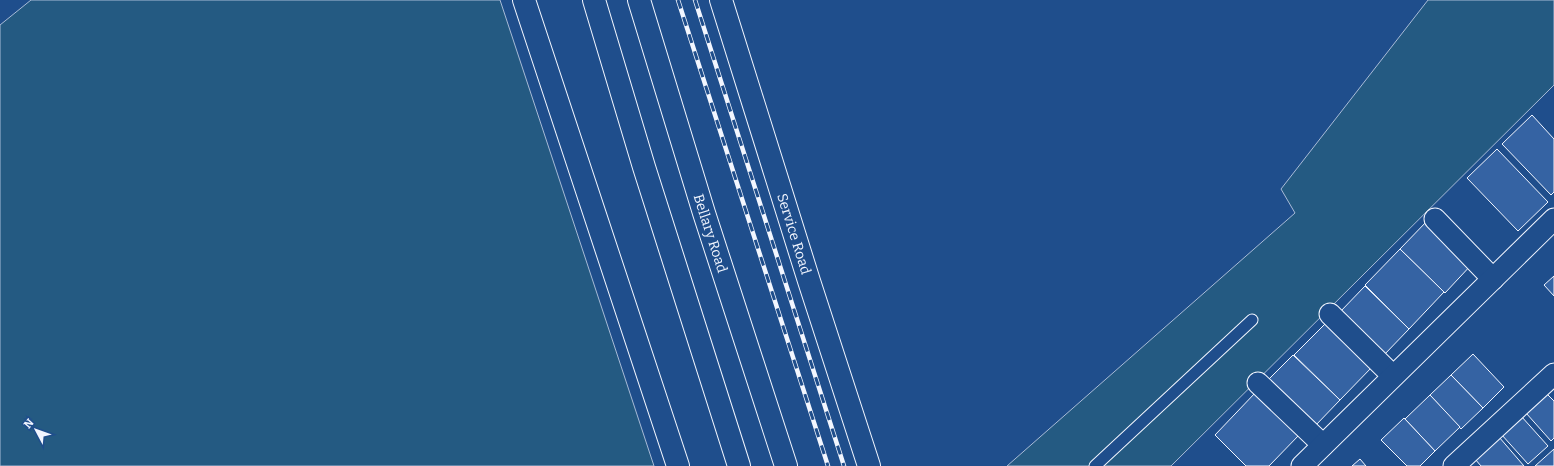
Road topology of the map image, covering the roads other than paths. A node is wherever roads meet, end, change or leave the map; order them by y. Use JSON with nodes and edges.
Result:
{"nodes":[{"id":1,"x":524,"y":0,"type":"edge"},
{"id":2,"x":594,"y":0,"type":"edge"},
{"id":3,"x":639,"y":0,"type":"edge"},
{"id":4,"x":721,"y":0,"type":"edge"},
{"id":5,"x":1435,"y":219,"type":"dead end"},
{"id":6,"x":1554,"y":219,"type":"edge"},
{"id":7,"x":1493,"y":279,"type":"junction"},
{"id":8,"x":1330,"y":314,"type":"dead end"},
{"id":9,"x":1252,"y":320,"type":"dead end"},
{"id":10,"x":1554,"y":374,"type":"edge"},
{"id":11,"x":1394,"y":376,"type":"junction"},
{"id":12,"x":1258,"y":383,"type":"dead end"},
{"id":13,"x":1323,"y":445,"type":"junction"},
{"id":14,"x":678,"y":466,"type":"edge"},
{"id":15,"x":739,"y":466,"type":"edge"},
{"id":16,"x":786,"y":466,"type":"edge"},
{"id":17,"x":869,"y":466,"type":"edge"},
{"id":18,"x":1095,"y":466,"type":"edge"},
{"id":19,"x":1302,"y":466,"type":"edge"},
{"id":20,"x":1454,"y":466,"type":"edge"}],
"edges":[{"from":1,"to":14,"type":"main road"},
{"from":2,"to":15,"type":"main road"},
{"from":3,"to":16,"type":"main road","name":"Bellary Road"},
{"from":4,"to":17,"type":"main road","name":"Service Road"},
{"from":5,"to":7,"type":"street"},
{"from":6,"to":7,"type":"street"},
{"from":7,"to":11,"type":"street"},
{"from":8,"to":11,"type":"street"},
{"from":9,"to":18,"type":"lane"},
{"from":10,"to":20,"type":"street"},
{"from":11,"to":13,"type":"street"},
{"from":12,"to":13,"type":"street"},
{"from":13,"to":19,"type":"street"}]}
